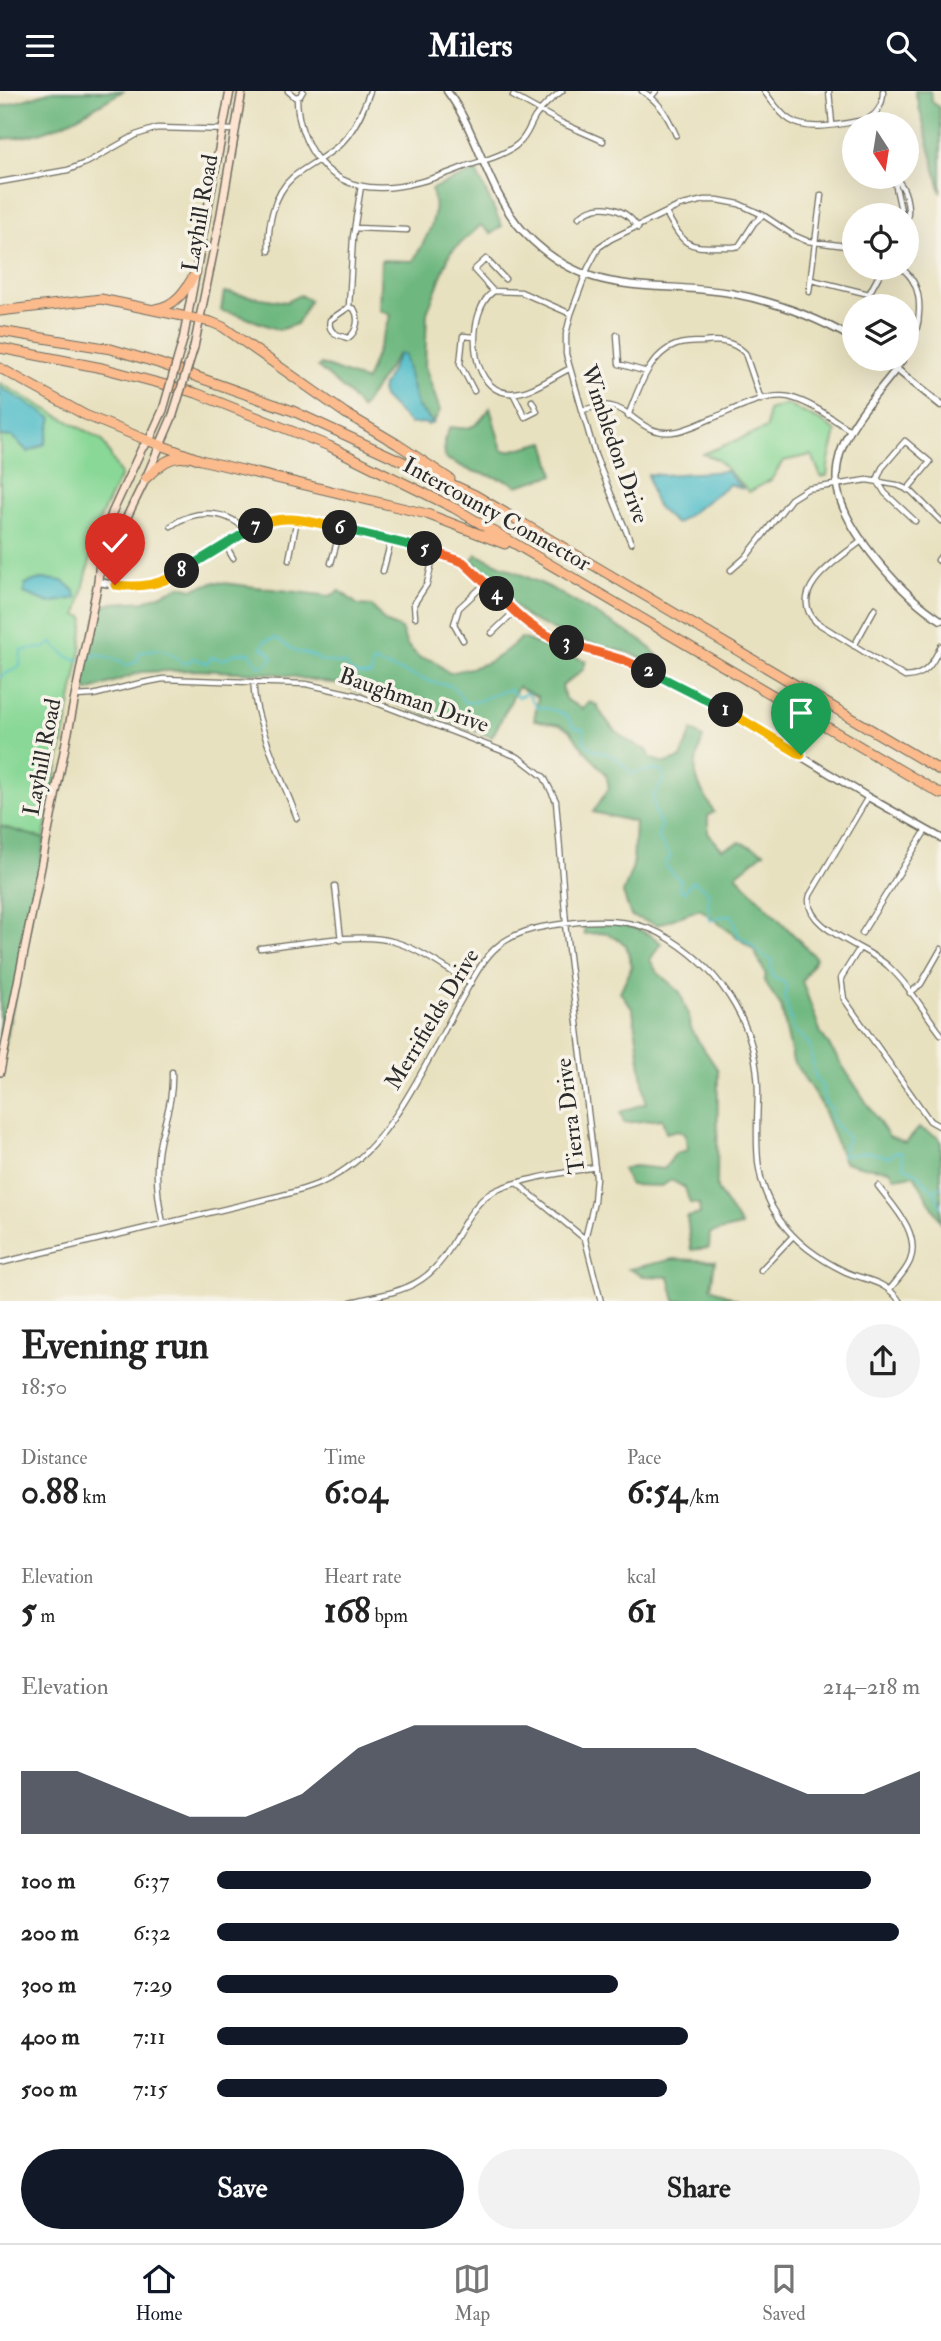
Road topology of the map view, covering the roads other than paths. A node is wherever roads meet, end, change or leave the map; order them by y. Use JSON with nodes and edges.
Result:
{"nodes":[{"id":1,"x":230,"y":91,"type":"edge"},
{"id":2,"x":242,"y":91,"type":"edge"},
{"id":3,"x":288,"y":91,"type":"edge"},
{"id":4,"x":303,"y":91,"type":"edge"},
{"id":5,"x":370,"y":91,"type":"edge"},
{"id":6,"x":447,"y":91,"type":"edge"},
{"id":7,"x":562,"y":91,"type":"edge"},
{"id":8,"x":642,"y":91,"type":"edge"},
{"id":9,"x":656,"y":91,"type":"edge"},
{"id":10,"x":764,"y":91,"type":"edge"},
{"id":11,"x":829,"y":91,"type":"edge"},
{"id":12,"x":883,"y":91,"type":"edge"},
{"id":13,"x":513,"y":96,"type":"dead end"},
{"id":14,"x":297,"y":97,"type":"junction"},
{"id":15,"x":651,"y":97,"type":"junction"},
{"id":16,"x":541,"y":110,"type":"junction"},
{"id":17,"x":832,"y":124,"type":"junction"},
{"id":18,"x":223,"y":128,"type":"junction"},
{"id":19,"x":234,"y":130,"type":"junction"},
{"id":20,"x":676,"y":135,"type":"dead end"},
{"id":21,"x":603,"y":141,"type":"dead end"},
{"id":22,"x":484,"y":160,"type":"junction"},
{"id":23,"x":318,"y":161,"type":"junction"},
{"id":24,"x":0,"y":182,"type":"edge"},
{"id":25,"x":361,"y":185,"type":"junction"},
{"id":26,"x":821,"y":195,"type":"dead end"},
{"id":27,"x":899,"y":203,"type":"edge"},
{"id":28,"x":907,"y":203,"type":"edge"},
{"id":29,"x":666,"y":213,"type":"junction"},
{"id":30,"x":763,"y":215,"type":"junction"},
{"id":31,"x":579,"y":217,"type":"dead end"},
{"id":32,"x":638,"y":227,"type":"junction"},
{"id":33,"x":355,"y":228,"type":"junction"},
{"id":34,"x":407,"y":230,"type":"dead end"},
{"id":35,"x":815,"y":243,"type":"junction"},
{"id":36,"x":842,"y":246,"type":"edge"},
{"id":37,"x":269,"y":251,"type":"dead end"},
{"id":38,"x":196,"y":272,"type":"junction"},
{"id":39,"x":585,"y":275,"type":"junction"},
{"id":40,"x":505,"y":279,"type":"dead end"},
{"id":41,"x":812,"y":280,"type":"junction"},
{"id":42,"x":877,"y":280,"type":"edge"},
{"id":43,"x":493,"y":291,"type":"junction"},
{"id":44,"x":809,"y":292,"type":"dead end"},
{"id":45,"x":349,"y":307,"type":"junction"},
{"id":46,"x":0,"y":310,"type":"edge"},
{"id":47,"x":148,"y":310,"type":"junction"},
{"id":48,"x":571,"y":314,"type":"junction"},
{"id":49,"x":188,"y":318,"type":"junction"},
{"id":50,"x":199,"y":320,"type":"junction"},
{"id":51,"x":0,"y":331,"type":"edge"},
{"id":52,"x":842,"y":333,"type":"edge"},
{"id":53,"x":617,"y":335,"type":"dead end"},
{"id":54,"x":474,"y":337,"type":"junction"},
{"id":55,"x":0,"y":348,"type":"edge"},
{"id":56,"x":0,"y":368,"type":"edge"},
{"id":57,"x":569,"y":369,"type":"junction"},
{"id":58,"x":895,"y":371,"type":"edge"},
{"id":59,"x":901,"y":371,"type":"edge"},
{"id":60,"x":647,"y":372,"type":"junction"},
{"id":61,"x":474,"y":391,"type":"dead end"},
{"id":62,"x":513,"y":393,"type":"junction"},
{"id":63,"x":761,"y":400,"type":"junction"},
{"id":64,"x":532,"y":401,"type":"dead end"},
{"id":65,"x":941,"y":405,"type":"edge"},
{"id":66,"x":583,"y":410,"type":"junction"},
{"id":67,"x":628,"y":416,"type":"junction"},
{"id":68,"x":851,"y":431,"type":"junction"},
{"id":69,"x":149,"y":441,"type":"junction"},
{"id":70,"x":161,"y":446,"type":"junction"},
{"id":71,"x":201,"y":460,"type":"junction"},
{"id":72,"x":146,"y":478,"type":"junction"},
{"id":73,"x":877,"y":480,"type":"junction"},
{"id":74,"x":837,"y":485,"type":"junction"},
{"id":75,"x":907,"y":489,"type":"junction"},
{"id":76,"x":475,"y":495,"type":"junction"},
{"id":77,"x":297,"y":518,"type":"junction"},
{"id":78,"x":915,"y":521,"type":"dead end"},
{"id":79,"x":941,"y":521,"type":"edge"},
{"id":80,"x":170,"y":526,"type":"dead end"},
{"id":81,"x":341,"y":528,"type":"junction"},
{"id":82,"x":246,"y":530,"type":"junction"},
{"id":83,"x":863,"y":540,"type":"junction"},
{"id":84,"x":391,"y":541,"type":"junction"},
{"id":85,"x":631,"y":543,"type":"dead end"},
{"id":86,"x":225,"y":544,"type":"junction"},
{"id":87,"x":434,"y":552,"type":"junction"},
{"id":88,"x":527,"y":552,"type":"junction"},
{"id":89,"x":941,"y":556,"type":"edge"},
{"id":90,"x":233,"y":558,"type":"dead end"},
{"id":91,"x":289,"y":561,"type":"dead end"},
{"id":92,"x":941,"y":562,"type":"edge"},
{"id":93,"x":331,"y":563,"type":"dead end"},
{"id":94,"x":731,"y":570,"type":"dead end"},
{"id":95,"x":383,"y":571,"type":"dead end"},
{"id":96,"x":98,"y":578,"type":"junction"},
{"id":97,"x":486,"y":583,"type":"junction"},
{"id":98,"x":875,"y":608,"type":"dead end"},
{"id":99,"x":515,"y":612,"type":"junction"},
{"id":100,"x":415,"y":617,"type":"dead end"},
{"id":101,"x":941,"y":620,"type":"edge"},
{"id":102,"x":492,"y":633,"type":"dead end"},
{"id":103,"x":463,"y":640,"type":"dead end"},
{"id":104,"x":853,"y":646,"type":"junction"},
{"id":105,"x":941,"y":646,"type":"edge"},
{"id":106,"x":254,"y":682,"type":"junction"},
{"id":107,"x":74,"y":696,"type":"junction"},
{"id":108,"x":941,"y":771,"type":"edge"},
{"id":109,"x":941,"y":794,"type":"edge"},
{"id":110,"x":868,"y":797,"type":"junction"},
{"id":111,"x":298,"y":818,"type":"dead end"},
{"id":112,"x":926,"y":830,"type":"junction"},
{"id":113,"x":941,"y":838,"type":"edge"},
{"id":114,"x":335,"y":886,"type":"dead end"},
{"id":115,"x":565,"y":923,"type":"junction"},
{"id":116,"x":862,"y":933,"type":"dead end"},
{"id":117,"x":341,"y":940,"type":"junction"},
{"id":118,"x":260,"y":948,"type":"dead end"},
{"id":119,"x":859,"y":949,"type":"junction"},
{"id":120,"x":941,"y":949,"type":"edge"},
{"id":121,"x":471,"y":983,"type":"junction"},
{"id":122,"x":910,"y":993,"type":"junction"},
{"id":123,"x":941,"y":1034,"type":"edge"},
{"id":124,"x":0,"y":1072,"type":"edge"},
{"id":125,"x":172,"y":1072,"type":"dead end"},
{"id":126,"x":941,"y":1127,"type":"edge"},
{"id":127,"x":595,"y":1167,"type":"junction"},
{"id":128,"x":517,"y":1184,"type":"junction"},
{"id":129,"x":878,"y":1186,"type":"dead end"},
{"id":130,"x":163,"y":1223,"type":"junction"},
{"id":131,"x":793,"y":1236,"type":"junction"},
{"id":132,"x":585,"y":1239,"type":"junction"},
{"id":133,"x":0,"y":1263,"type":"edge"},
{"id":134,"x":761,"y":1270,"type":"dead end"},
{"id":135,"x":890,"y":1289,"type":"junction"},
{"id":136,"x":351,"y":1301,"type":"edge"},
{"id":137,"x":601,"y":1301,"type":"edge"},
{"id":138,"x":900,"y":1301,"type":"edge"}],
"edges":[{"from":1,"to":18,"type":"main road","name":"Layhill Road"},
{"from":2,"to":19,"type":"main road","name":"Layhill Road"},
{"from":3,"to":14,"type":"street"},
{"from":4,"to":14,"type":"street"},
{"from":5,"to":23,"type":"street"},
{"from":6,"to":22,"type":"street"},
{"from":7,"to":16,"type":"street"},
{"from":8,"to":15,"type":"street"},
{"from":9,"to":15,"type":"street"},
{"from":10,"to":17,"type":"street"},
{"from":11,"to":17,"type":"street"},
{"from":12,"to":17,"type":"street"},
{"from":13,"to":16,"type":"street"},
{"from":14,"to":23,"type":"street"},
{"from":15,"to":20,"type":"street"},
{"from":16,"to":21,"type":"street"},
{"from":16,"to":22,"type":"street"},
{"from":18,"to":19,"type":"street"},
{"from":18,"to":24,"type":"street"},
{"from":18,"to":38,"type":"main road","name":"Layhill Road"},
{"from":19,"to":50,"type":"main road","name":"Layhill Road"},
{"from":22,"to":25,"type":"street"},
{"from":22,"to":39,"type":"street"},
{"from":23,"to":25,"type":"street"},
{"from":23,"to":37,"type":"street"},
{"from":25,"to":33,"type":"street"},
{"from":26,"to":35,"type":"street"},
{"from":27,"to":28,"type":"street"},
{"from":29,"to":30,"type":"street","name":"Wimbledon Drive"},
{"from":29,"to":30,"type":"street"},
{"from":29,"to":32,"type":"street","name":"Wimbledon Drive"},
{"from":30,"to":35,"type":"street","name":"Wimbledon Drive"},
{"from":31,"to":32,"type":"street"},
{"from":32,"to":39,"type":"street","name":"Wimbledon Drive"},
{"from":33,"to":34,"type":"street"},
{"from":33,"to":45,"type":"street"},
{"from":35,"to":36,"type":"street","name":"Wimbledon Drive"},
{"from":35,"to":41,"type":"street"},
{"from":38,"to":47,"type":"highway"},
{"from":38,"to":49,"type":"main road","name":"Layhill Road"},
{"from":39,"to":48,"type":"street","name":"Wimbledon Drive"},
{"from":39,"to":52,"type":"street"},
{"from":40,"to":43,"type":"street"},
{"from":41,"to":42,"type":"street"},
{"from":41,"to":44,"type":"street"},
{"from":43,"to":48,"type":"street"},
{"from":43,"to":54,"type":"street"},
{"from":45,"to":45,"type":"street"},
{"from":46,"to":47,"type":"highway"},
{"from":47,"to":49,"type":"highway"},
{"from":48,"to":57,"type":"street","name":"Wimbledon Drive"},
{"from":49,"to":50,"type":"highway"},
{"from":49,"to":69,"type":"main road","name":"Layhill Road","bridge":true},
{"from":50,"to":70,"type":"main road","name":"Layhill Road","bridge":true},
{"from":50,"to":76,"type":"highway"},
{"from":51,"to":76,"type":"highway","name":"Intercounty Connector"},
{"from":53,"to":60,"type":"street"},
{"from":54,"to":61,"type":"street"},
{"from":54,"to":62,"type":"street"},
{"from":55,"to":88,"type":"highway","name":"Intercounty Connector"},
{"from":56,"to":69,"type":"highway"},
{"from":57,"to":62,"type":"street"},
{"from":57,"to":66,"type":"street","name":"Wimbledon Drive"},
{"from":58,"to":68,"type":"street"},
{"from":59,"to":65,"type":"street"},
{"from":60,"to":63,"type":"street"},
{"from":60,"to":67,"type":"street"},
{"from":62,"to":64,"type":"street"},
{"from":63,"to":67,"type":"street"},
{"from":63,"to":68,"type":"street"},
{"from":66,"to":67,"type":"street"},
{"from":66,"to":85,"type":"street","name":"Wimbledon Drive"},
{"from":68,"to":74,"type":"street"},
{"from":69,"to":70,"type":"highway"},
{"from":69,"to":96,"type":"main road","name":"Layhill Road"},
{"from":70,"to":71,"type":"highway"},
{"from":70,"to":72,"type":"main road","name":"Layhill Road"},
{"from":71,"to":72,"type":"highway"},
{"from":71,"to":88,"type":"highway"},
{"from":72,"to":96,"type":"main road","name":"Layhill Road"},
{"from":73,"to":74,"type":"street"},
{"from":73,"to":75,"type":"street"},
{"from":73,"to":75,"type":"street"},
{"from":73,"to":78,"type":"street"},
{"from":74,"to":83,"type":"street"},
{"from":74,"to":94,"type":"street"},
{"from":75,"to":79,"type":"street"},
{"from":76,"to":108,"type":"highway","name":"Intercounty Connector"},
{"from":77,"to":81,"type":"street"},
{"from":77,"to":82,"type":"street"},
{"from":77,"to":91,"type":"street"},
{"from":80,"to":82,"type":"street"},
{"from":81,"to":84,"type":"street"},
{"from":81,"to":93,"type":"street"},
{"from":82,"to":86,"type":"street"},
{"from":83,"to":101,"type":"street"},
{"from":83,"to":104,"type":"street"},
{"from":84,"to":87,"type":"street"},
{"from":84,"to":95,"type":"street"},
{"from":86,"to":90,"type":"street"},
{"from":86,"to":96,"type":"street"},
{"from":87,"to":97,"type":"street"},
{"from":87,"to":100,"type":"street"},
{"from":88,"to":109,"type":"highway","name":"Intercounty Connector"},
{"from":89,"to":92,"type":"street"},
{"from":96,"to":107,"type":"main road","name":"Layhill Road"},
{"from":97,"to":99,"type":"street"},
{"from":97,"to":103,"type":"street"},
{"from":98,"to":104,"type":"street"},
{"from":99,"to":102,"type":"street"},
{"from":99,"to":110,"type":"street"},
{"from":104,"to":105,"type":"street"},
{"from":106,"to":107,"type":"street","name":"Baughman Drive"},
{"from":106,"to":111,"type":"street"},
{"from":106,"to":115,"type":"street","name":"Baughman Drive"},
{"from":107,"to":124,"type":"main road","name":"Layhill Road"},
{"from":110,"to":112,"type":"street"},
{"from":110,"to":119,"type":"street"},
{"from":112,"to":113,"type":"street"},
{"from":112,"to":116,"type":"street"},
{"from":114,"to":117,"type":"street"},
{"from":115,"to":121,"type":"street","name":"Merrifields Drive"},
{"from":115,"to":127,"type":"street","name":"Tierra Drive"},
{"from":115,"to":131,"type":"street","name":"Merrifields Drive"},
{"from":117,"to":118,"type":"street"},
{"from":117,"to":121,"type":"street"},
{"from":119,"to":122,"type":"street"},
{"from":119,"to":126,"type":"street"},
{"from":120,"to":122,"type":"street"},
{"from":121,"to":130,"type":"street","name":"Merrifields Drive"},
{"from":122,"to":123,"type":"street"},
{"from":125,"to":130,"type":"street"},
{"from":127,"to":128,"type":"street"},
{"from":127,"to":132,"type":"street","name":"Tierra Drive"},
{"from":128,"to":132,"type":"street"},
{"from":128,"to":136,"type":"street"},
{"from":129,"to":135,"type":"street"},
{"from":130,"to":133,"type":"street","name":"Merrifields Drive"},
{"from":131,"to":134,"type":"street"},
{"from":131,"to":135,"type":"street","name":"Merrifields Drive"},
{"from":132,"to":137,"type":"street","name":"Tierra Drive"},
{"from":135,"to":138,"type":"street","name":"Merrifields Drive"}]}
